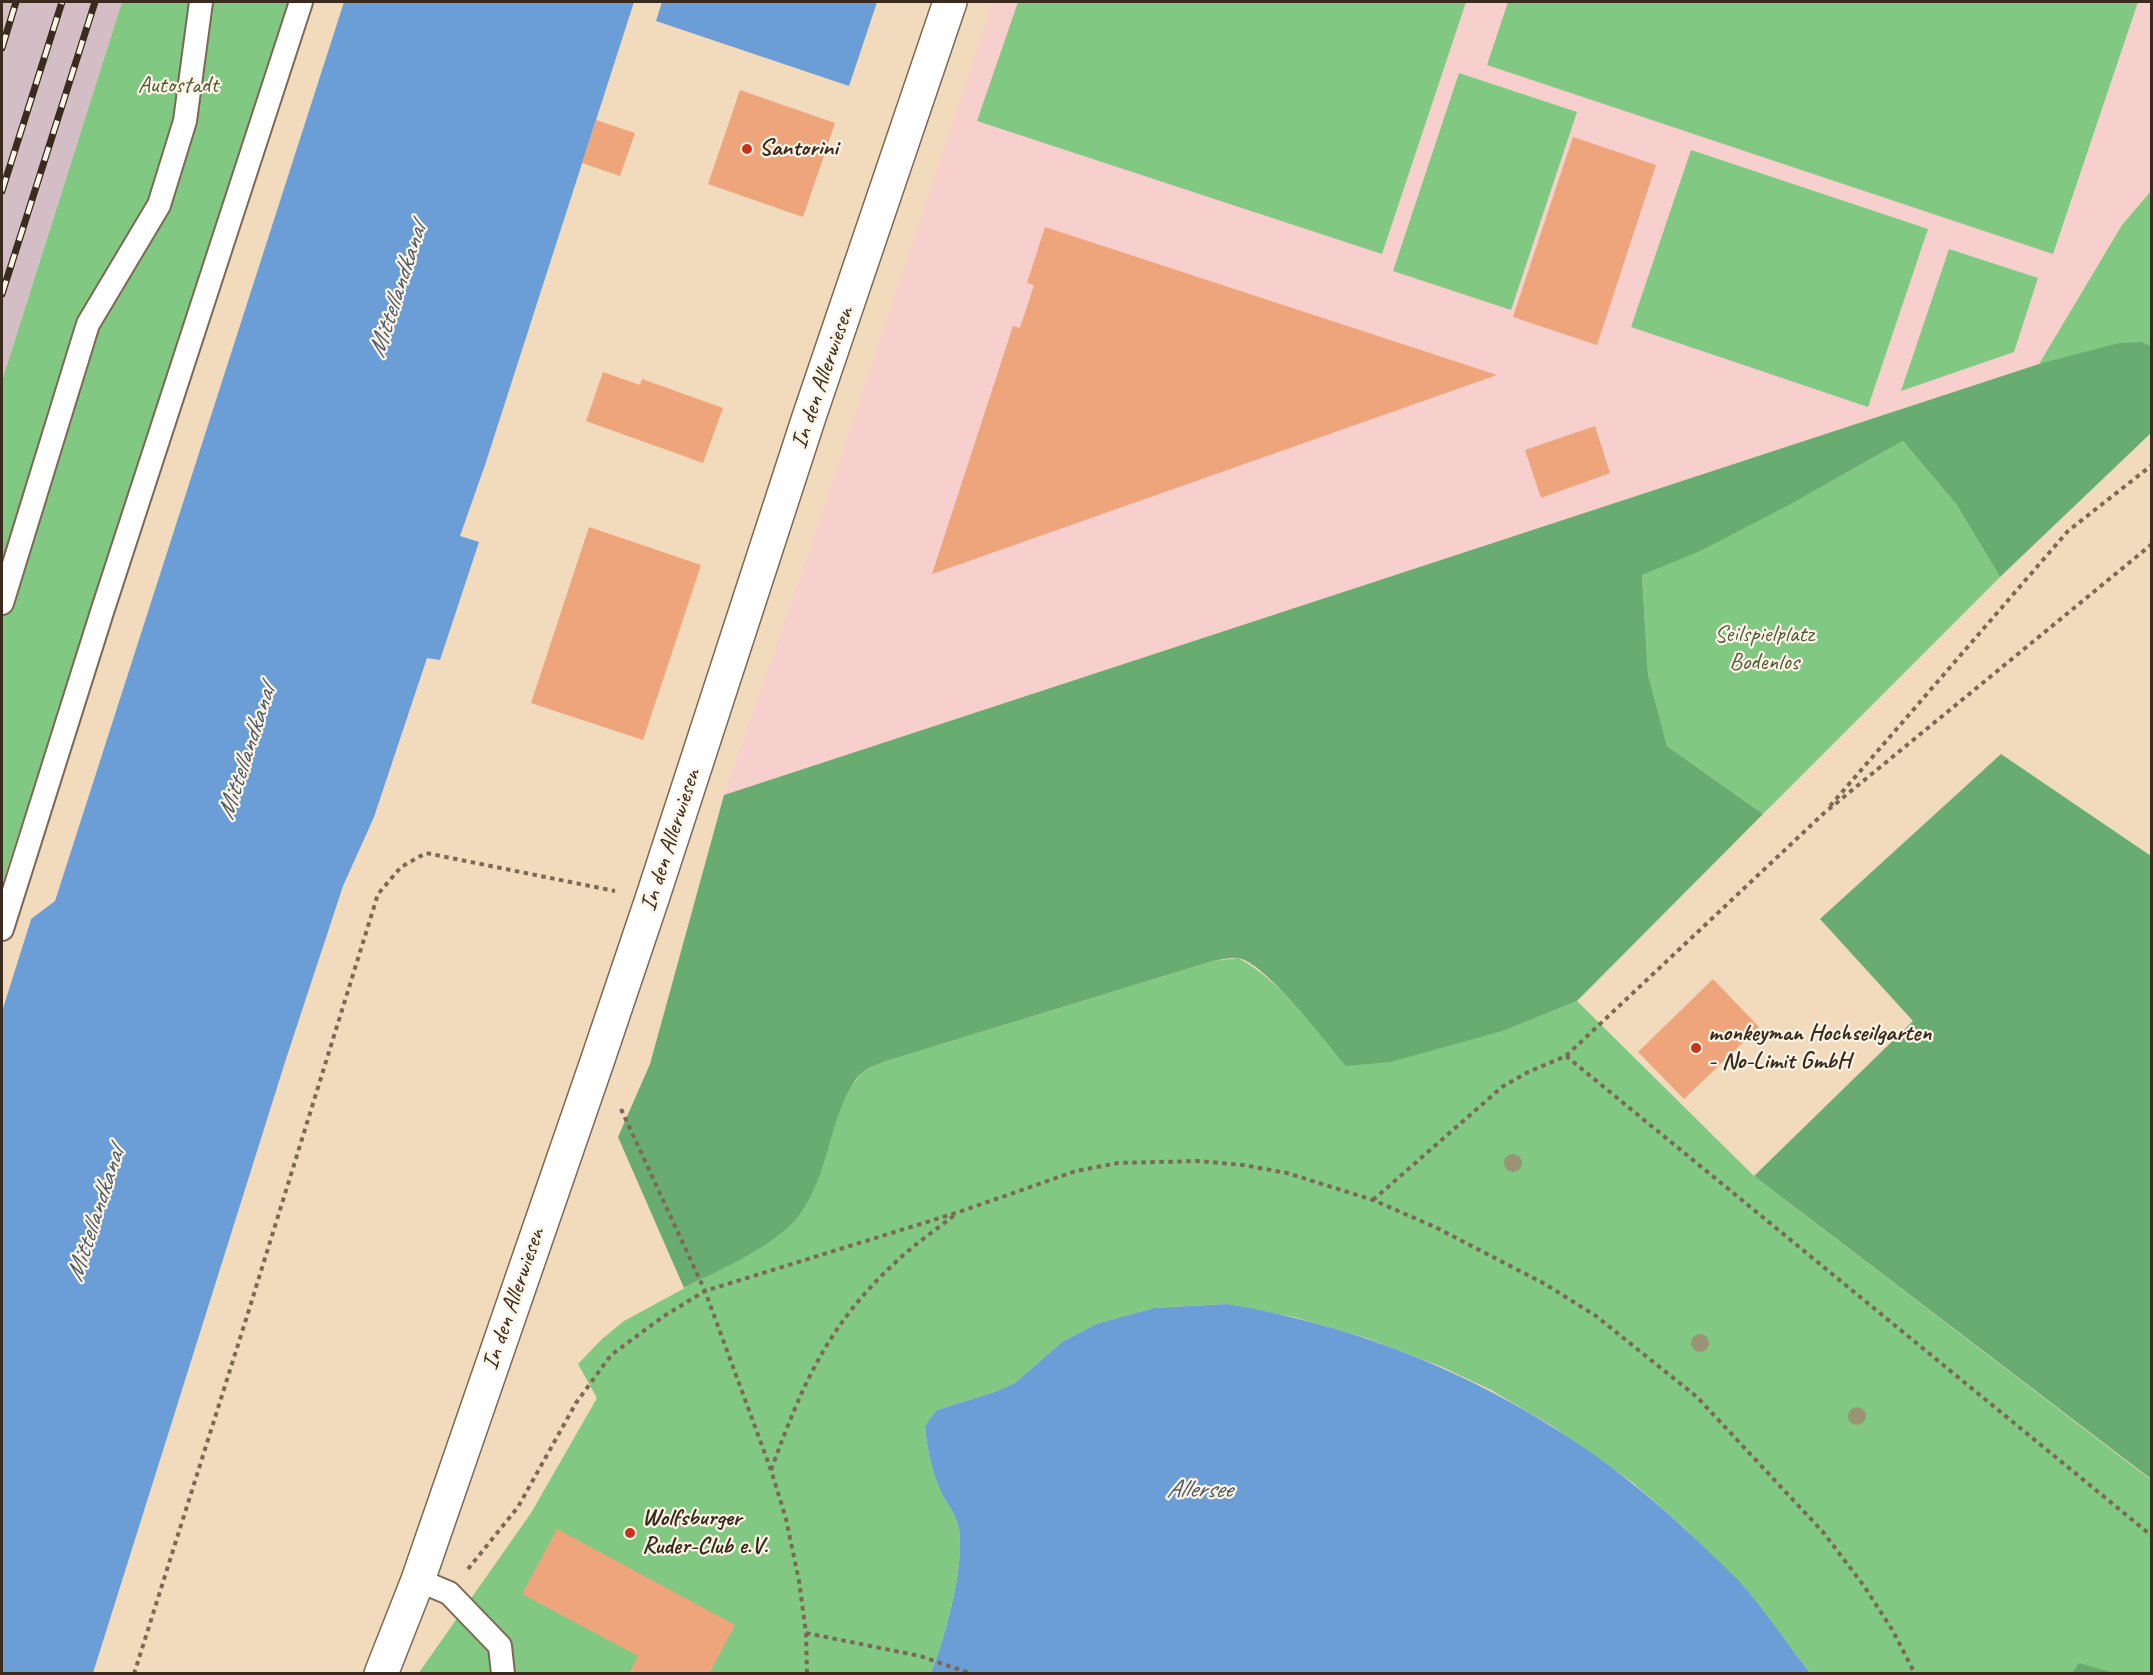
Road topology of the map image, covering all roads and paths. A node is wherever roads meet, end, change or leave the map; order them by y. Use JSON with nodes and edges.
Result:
{"nodes":[{"id":1,"x":201,"y":2,"type":"edge"},
{"id":2,"x":301,"y":2,"type":"edge"},
{"id":3,"x":950,"y":2,"type":"edge"},
{"id":4,"x":2151,"y":465,"type":"edge"},
{"id":5,"x":2151,"y":544,"type":"edge"},
{"id":6,"x":2,"y":603,"type":"edge"},
{"id":7,"x":1823,"y":814,"type":"junction"},
{"id":8,"x":652,"y":899,"type":"junction"},
{"id":9,"x":2,"y":929,"type":"edge"},
{"id":10,"x":1566,"y":1056,"type":"junction"},
{"id":11,"x":598,"y":1059,"type":"junction"},
{"id":12,"x":1373,"y":1200,"type":"junction"},
{"id":13,"x":959,"y":1212,"type":"junction"},
{"id":14,"x":705,"y":1291,"type":"junction"},
{"id":15,"x":771,"y":1470,"type":"junction"},
{"id":16,"x":2151,"y":1536,"type":"edge"},
{"id":17,"x":417,"y":1580,"type":"junction"},
{"id":18,"x":449,"y":1593,"type":"junction"},
{"id":19,"x":806,"y":1633,"type":"junction"},
{"id":20,"x":134,"y":1674,"type":"edge"},
{"id":21,"x":381,"y":1674,"type":"edge"},
{"id":22,"x":503,"y":1674,"type":"edge"},
{"id":23,"x":807,"y":1674,"type":"edge"},
{"id":24,"x":972,"y":1674,"type":"edge"},
{"id":25,"x":1915,"y":1674,"type":"edge"}],
"edges":[{"from":1,"to":6,"type":"lane"},
{"from":2,"to":9,"type":"lane"},
{"from":3,"to":8,"type":"street","name":"In den Allerwiesen"},
{"from":4,"to":7,"type":"path"},
{"from":5,"to":7,"type":"path"},
{"from":7,"to":10,"type":"path"},
{"from":8,"to":11,"type":"street","name":"In den Allerwiesen"},
{"from":8,"to":20,"type":"path"},
{"from":10,"to":12,"type":"path"},
{"from":10,"to":16,"type":"path"},
{"from":11,"to":14,"type":"path"},
{"from":11,"to":17,"type":"street","name":"In den Allerwiesen"},
{"from":12,"to":13,"type":"path"},
{"from":12,"to":25,"type":"path"},
{"from":13,"to":14,"type":"path"},
{"from":13,"to":15,"type":"path"},
{"from":14,"to":15,"type":"path"},
{"from":14,"to":18,"type":"path"},
{"from":15,"to":19,"type":"path"},
{"from":17,"to":18,"type":"lane"},
{"from":17,"to":21,"type":"street","name":"In den Allerwiesen"},
{"from":18,"to":22,"type":"lane"},
{"from":19,"to":23,"type":"path"},
{"from":19,"to":24,"type":"path"}]}
